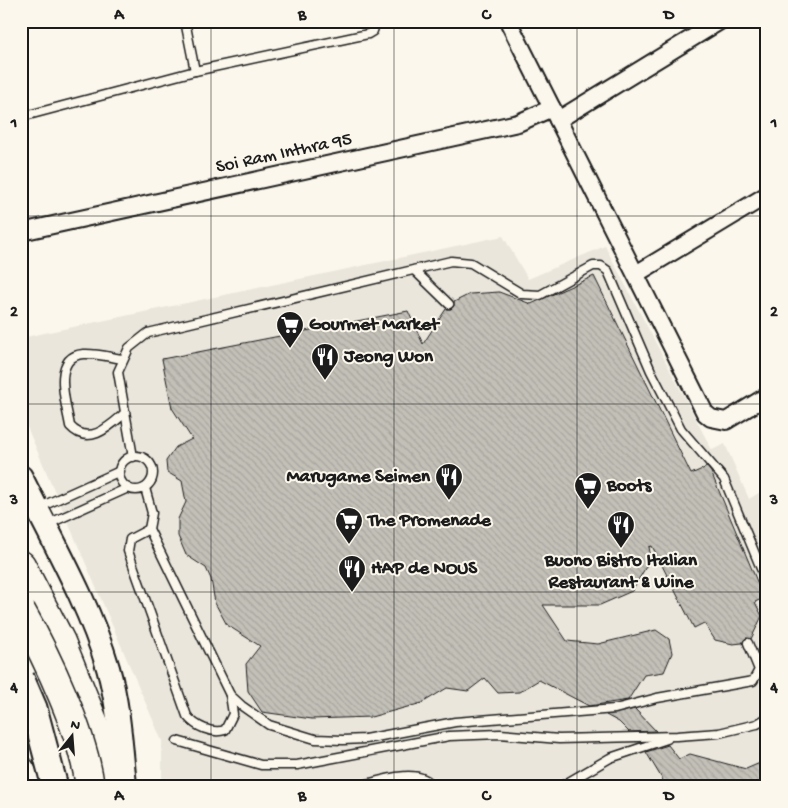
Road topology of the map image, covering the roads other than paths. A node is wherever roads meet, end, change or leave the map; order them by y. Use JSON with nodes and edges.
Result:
{"nodes":[{"id":1,"x":185,"y":21,"type":"edge"},
{"id":2,"x":376,"y":21,"type":"edge"},
{"id":3,"x":508,"y":21,"type":"edge"},
{"id":4,"x":720,"y":21,"type":"edge"},
{"id":5,"x":196,"y":71,"type":"junction"},
{"id":6,"x":555,"y":114,"type":"junction"},
{"id":7,"x":21,"y":117,"type":"edge"},
{"id":8,"x":767,"y":195,"type":"edge"},
{"id":9,"x":21,"y":232,"type":"edge"},
{"id":10,"x":414,"y":270,"type":"junction"},
{"id":11,"x":636,"y":274,"type":"junction"},
{"id":12,"x":448,"y":304,"type":"dead end"},
{"id":13,"x":123,"y":359,"type":"junction"},
{"id":14,"x":651,"y":371,"type":"junction"},
{"id":15,"x":643,"y":375,"type":"dead end"},
{"id":16,"x":767,"y":396,"type":"edge"},
{"id":17,"x":125,"y":413,"type":"junction"},
{"id":18,"x":133,"y":457,"type":"junction"},
{"id":19,"x":120,"y":471,"type":"junction"},
{"id":20,"x":21,"y":476,"type":"edge"},
{"id":21,"x":128,"y":488,"type":"junction"},
{"id":22,"x":145,"y":488,"type":"junction"},
{"id":23,"x":41,"y":517,"type":"junction"},
{"id":24,"x":149,"y":529,"type":"junction"},
{"id":25,"x":21,"y":565,"type":"edge"},
{"id":26,"x":766,"y":578,"type":"edge"},
{"id":27,"x":21,"y":611,"type":"edge"},
{"id":28,"x":748,"y":643,"type":"dead end"},
{"id":29,"x":21,"y":678,"type":"edge"},
{"id":30,"x":230,"y":695,"type":"junction"},
{"id":31,"x":767,"y":718,"type":"edge"},
{"id":32,"x":677,"y":736,"type":"junction"},
{"id":33,"x":177,"y":741,"type":"dead end"},
{"id":34,"x":21,"y":771,"type":"edge"},
{"id":35,"x":30,"y":787,"type":"edge"},
{"id":36,"x":56,"y":787,"type":"edge"},
{"id":37,"x":90,"y":787,"type":"edge"},
{"id":38,"x":120,"y":787,"type":"edge"},
{"id":39,"x":125,"y":787,"type":"edge"},
{"id":40,"x":356,"y":787,"type":"edge"},
{"id":41,"x":433,"y":787,"type":"edge"},
{"id":42,"x":560,"y":787,"type":"edge"}],
"edges":[{"from":1,"to":5,"type":"lane"},
{"from":2,"to":5,"type":"lane"},
{"from":3,"to":6,"type":"street"},
{"from":4,"to":6,"type":"street","name":"Soi Ram Inthra 95"},
{"from":5,"to":7,"type":"lane"},
{"from":6,"to":9,"type":"street","name":"Soi Ram Inthra 95"},
{"from":6,"to":11,"type":"street"},
{"from":8,"to":11,"type":"street"},
{"from":10,"to":12,"type":"lane"},
{"from":10,"to":13,"type":"lane"},
{"from":10,"to":14,"type":"lane"},
{"from":11,"to":16,"type":"street"},
{"from":13,"to":17,"type":"lane"},
{"from":13,"to":17,"type":"lane"},
{"from":14,"to":15,"type":"lane"},
{"from":14,"to":26,"type":"lane"},
{"from":17,"to":18,"type":"lane"},
{"from":18,"to":19,"type":"lane"},
{"from":18,"to":22,"type":"lane"},
{"from":19,"to":21,"type":"lane"},
{"from":19,"to":23,"type":"lane"},
{"from":20,"to":23,"type":"main road"},
{"from":21,"to":22,"type":"lane"},
{"from":21,"to":23,"type":"lane"},
{"from":22,"to":24,"type":"lane"},
{"from":23,"to":39,"type":"main road"},
{"from":24,"to":30,"type":"lane"},
{"from":24,"to":30,"type":"lane"},
{"from":25,"to":38,"type":"highway"},
{"from":27,"to":37,"type":"highway","bridge":true},
{"from":28,"to":30,"type":"lane"},
{"from":29,"to":36,"type":"main road","bridge":true},
{"from":31,"to":32,"type":"lane"},
{"from":32,"to":33,"type":"lane"},
{"from":32,"to":42,"type":"lane"},
{"from":34,"to":35,"type":"highway"},
{"from":40,"to":41,"type":"lane"}]}
